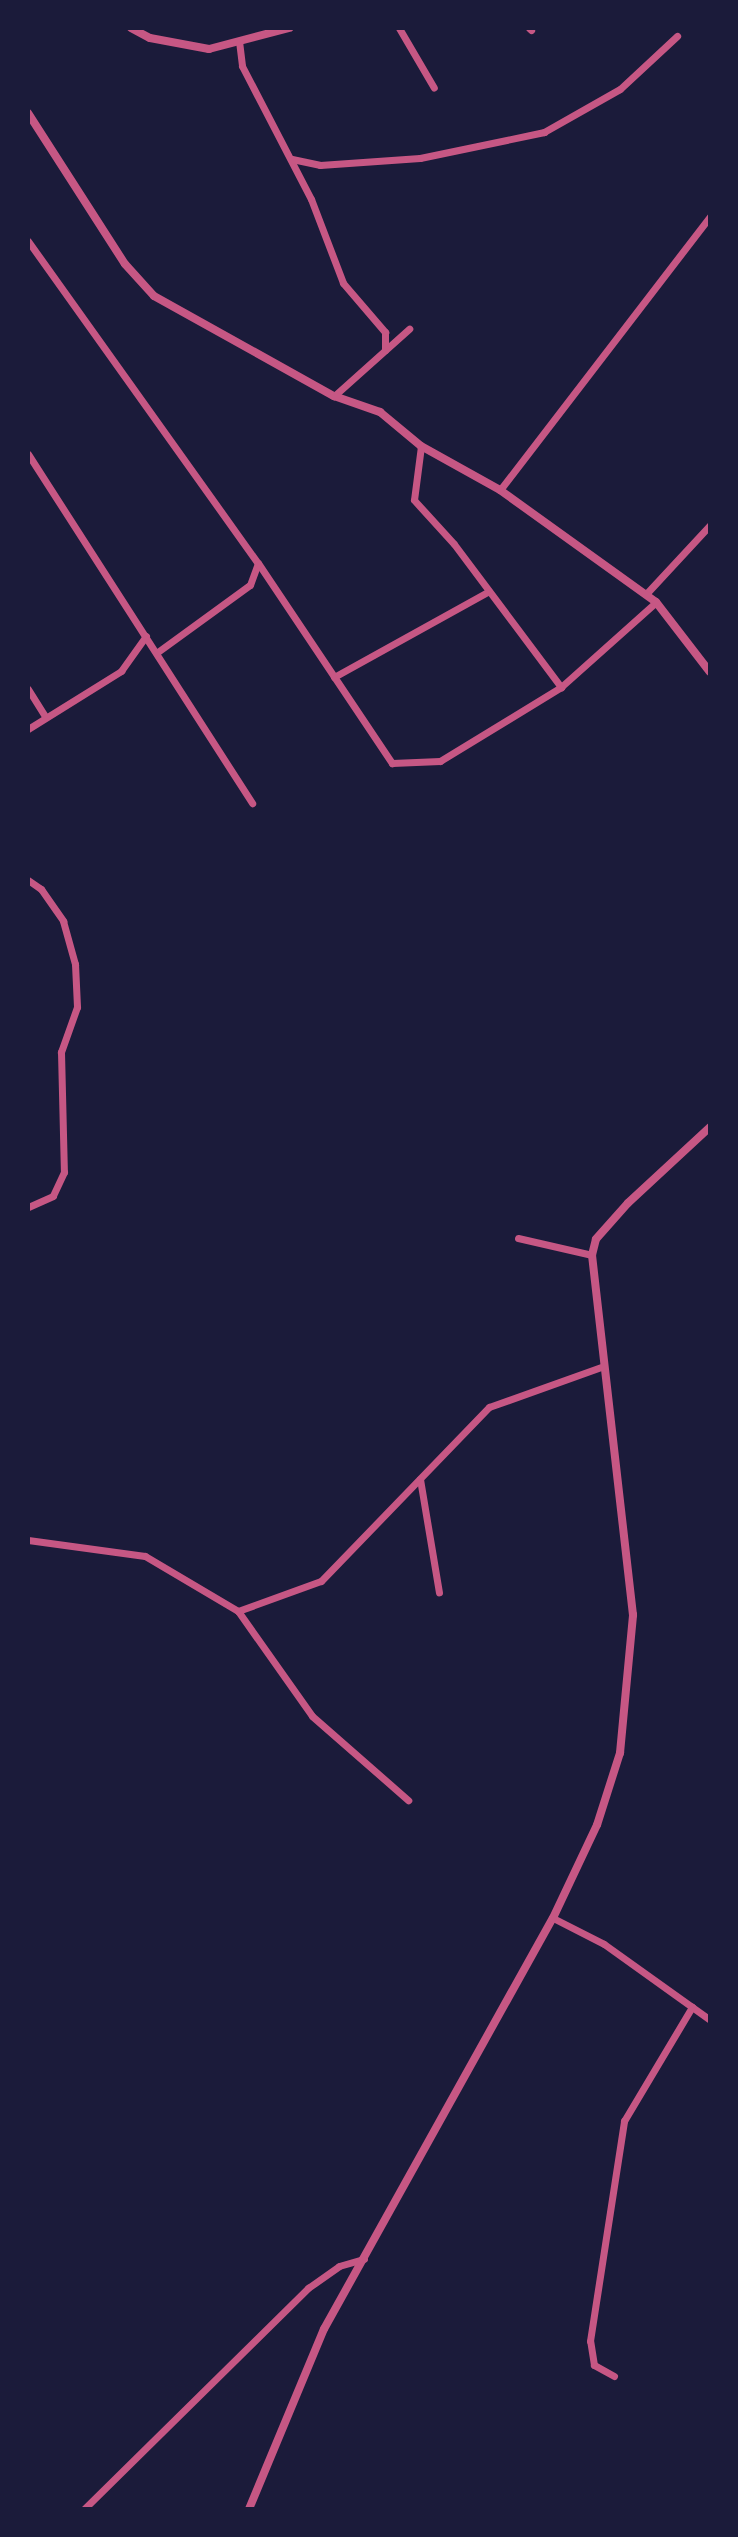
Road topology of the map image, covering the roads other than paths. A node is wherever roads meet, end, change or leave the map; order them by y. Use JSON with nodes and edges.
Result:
{"nodes":[{"id":1,"x":131,"y":28,"type":"edge"},
{"id":2,"x":289,"y":28,"type":"edge"},
{"id":3,"x":399,"y":28,"type":"edge"},
{"id":4,"x":677,"y":36,"type":"dead end"},
{"id":5,"x":239,"y":41,"type":"junction"},
{"id":6,"x":434,"y":88,"type":"dead end"},
{"id":7,"x":28,"y":113,"type":"edge"},
{"id":8,"x":292,"y":159,"type":"junction"},
{"id":9,"x":710,"y":216,"type":"edge"},
{"id":10,"x":28,"y":241,"type":"edge"},
{"id":11,"x":409,"y":329,"type":"dead end"},
{"id":12,"x":385,"y":350,"type":"junction"},
{"id":13,"x":334,"y":396,"type":"junction"},
{"id":14,"x":421,"y":446,"type":"junction"},
{"id":15,"x":28,"y":454,"type":"edge"},
{"id":16,"x":500,"y":490,"type":"junction"},
{"id":17,"x":710,"y":525,"type":"edge"},
{"id":18,"x":258,"y":563,"type":"junction"},
{"id":19,"x":489,"y":591,"type":"junction"},
{"id":20,"x":646,"y":594,"type":"junction"},
{"id":21,"x":656,"y":602,"type":"junction"},
{"id":22,"x":146,"y":636,"type":"junction"},
{"id":23,"x":159,"y":651,"type":"junction"},
{"id":24,"x":710,"y":672,"type":"edge"},
{"id":25,"x":334,"y":677,"type":"junction"},
{"id":26,"x":561,"y":687,"type":"junction"},
{"id":27,"x":28,"y":689,"type":"edge"},
{"id":28,"x":45,"y":716,"type":"junction"},
{"id":29,"x":28,"y":729,"type":"edge"},
{"id":30,"x":252,"y":803,"type":"dead end"},
{"id":31,"x":28,"y":880,"type":"edge"},
{"id":32,"x":710,"y":1127,"type":"edge"},
{"id":33,"x":28,"y":1207,"type":"edge"},
{"id":34,"x":518,"y":1238,"type":"dead end"},
{"id":35,"x":592,"y":1255,"type":"junction"},
{"id":36,"x":604,"y":1366,"type":"junction"},
{"id":37,"x":420,"y":1479,"type":"junction"},
{"id":38,"x":28,"y":1540,"type":"edge"},
{"id":39,"x":439,"y":1592,"type":"dead end"},
{"id":40,"x":238,"y":1611,"type":"junction"},
{"id":41,"x":408,"y":1800,"type":"dead end"},
{"id":42,"x":553,"y":1918,"type":"junction"},
{"id":43,"x":692,"y":2007,"type":"junction"},
{"id":44,"x":710,"y":2020,"type":"edge"},
{"id":45,"x":367,"y":2258,"type":"junction"},
{"id":46,"x":614,"y":2376,"type":"dead end"},
{"id":47,"x":84,"y":2509,"type":"edge"},
{"id":48,"x":249,"y":2509,"type":"edge"}],
"edges":[{"from":1,"to":5,"type":"street"},
{"from":2,"to":5,"type":"street"},
{"from":3,"to":6,"type":"street"},
{"from":4,"to":8,"type":"street"},
{"from":5,"to":8,"type":"street"},
{"from":7,"to":13,"type":"street"},
{"from":8,"to":12,"type":"street"},
{"from":9,"to":16,"type":"street"},
{"from":10,"to":18,"type":"street"},
{"from":11,"to":12,"type":"street"},
{"from":12,"to":13,"type":"street"},
{"from":13,"to":14,"type":"street"},
{"from":14,"to":16,"type":"street"},
{"from":14,"to":19,"type":"street"},
{"from":15,"to":22,"type":"street"},
{"from":16,"to":20,"type":"street"},
{"from":17,"to":20,"type":"street"},
{"from":18,"to":23,"type":"street"},
{"from":18,"to":25,"type":"street"},
{"from":19,"to":25,"type":"street"},
{"from":19,"to":26,"type":"street"},
{"from":20,"to":21,"type":"street"},
{"from":21,"to":24,"type":"street"},
{"from":21,"to":26,"type":"street"},
{"from":22,"to":23,"type":"street"},
{"from":22,"to":28,"type":"street"},
{"from":23,"to":30,"type":"street"},
{"from":25,"to":26,"type":"street"},
{"from":27,"to":28,"type":"street"},
{"from":28,"to":29,"type":"street"},
{"from":31,"to":33,"type":"street"},
{"from":32,"to":35,"type":"street"},
{"from":34,"to":35,"type":"street"},
{"from":35,"to":36,"type":"street"},
{"from":36,"to":37,"type":"street"},
{"from":36,"to":42,"type":"street"},
{"from":37,"to":39,"type":"street"},
{"from":37,"to":40,"type":"street"},
{"from":38,"to":40,"type":"street"},
{"from":40,"to":41,"type":"street"},
{"from":42,"to":43,"type":"street"},
{"from":42,"to":45,"type":"street"},
{"from":43,"to":44,"type":"street"},
{"from":43,"to":46,"type":"street"},
{"from":45,"to":47,"type":"street"},
{"from":45,"to":48,"type":"street"}]}
